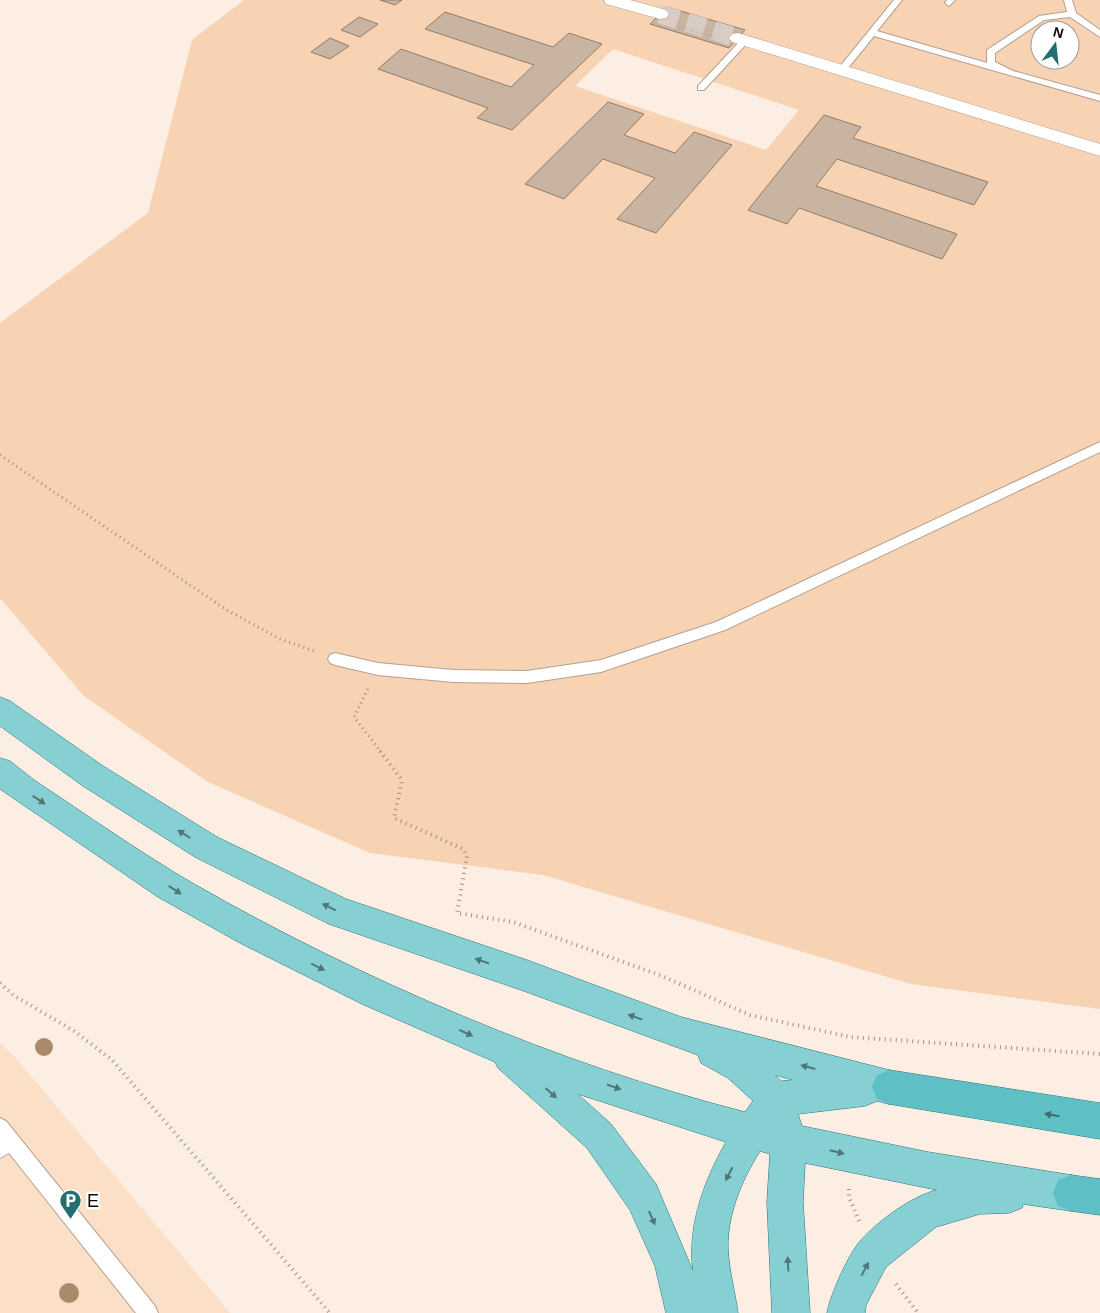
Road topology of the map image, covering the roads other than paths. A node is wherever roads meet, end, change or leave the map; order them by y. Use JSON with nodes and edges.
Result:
{"nodes":[{"id":1,"x":612,"y":0,"type":"edge"},
{"id":2,"x":898,"y":0,"type":"edge"},
{"id":3,"x":1068,"y":0,"type":"edge"},
{"id":4,"x":1072,"y":14,"type":"junction"},
{"id":5,"x":666,"y":19,"type":"tunnel mouth"},
{"id":6,"x":872,"y":33,"type":"junction"},
{"id":7,"x":1100,"y":34,"type":"edge"},
{"id":8,"x":742,"y":40,"type":"joint"},
{"id":9,"x":841,"y":71,"type":"junction"},
{"id":10,"x":1010,"y":73,"type":"junction"},
{"id":11,"x":701,"y":88,"type":"dead end"},
{"id":12,"x":1100,"y":98,"type":"edge"},
{"id":13,"x":1100,"y":150,"type":"edge"},
{"id":14,"x":1100,"y":447,"type":"edge"},
{"id":15,"x":335,"y":659,"type":"road end"},
{"id":16,"x":0,"y":710,"type":"edge"},
{"id":17,"x":0,"y":772,"type":"edge"},
{"id":18,"x":681,"y":1034,"type":"junction"},
{"id":19,"x":502,"y":1048,"type":"junction"},
{"id":20,"x":889,"y":1087,"type":"junction"},
{"id":21,"x":776,"y":1099,"type":"junction"},
{"id":22,"x":1100,"y":1121,"type":"edge"},
{"id":23,"x":751,"y":1130,"type":"junction"},
{"id":24,"x":3,"y":1139,"type":"edge"},
{"id":25,"x":789,"y":1140,"type":"junction"},
{"id":26,"x":1085,"y":1195,"type":"edge"},
{"id":27,"x":148,"y":1313,"type":"edge"},
{"id":28,"x":685,"y":1313,"type":"edge"},
{"id":29,"x":720,"y":1313,"type":"edge"},
{"id":30,"x":791,"y":1313,"type":"edge"},
{"id":31,"x":846,"y":1313,"type":"edge"}],
"edges":[{"from":1,"to":5,"type":"street"},
{"from":2,"to":6,"type":"lane"},
{"from":3,"to":4,"type":"lane"},
{"from":4,"to":7,"type":"lane"},
{"from":4,"to":10,"type":"lane"},
{"from":6,"to":9,"type":"lane"},
{"from":6,"to":10,"type":"lane"},
{"from":8,"to":9,"type":"street"},
{"from":8,"to":11,"type":"lane"},
{"from":9,"to":13,"type":"street"},
{"from":10,"to":12,"type":"lane"},
{"from":14,"to":15,"type":"lane"},
{"from":18,"to":16,"type":"main road","one_way":true},
{"from":17,"to":19,"type":"main road","one_way":true},
{"from":20,"to":18,"type":"main road","one_way":true},
{"from":18,"to":21,"type":"main road"},
{"from":19,"to":23,"type":"main road","one_way":true},
{"from":19,"to":28,"type":"main road","one_way":true},
{"from":20,"to":21,"type":"main road"},
{"from":22,"to":20,"type":"highway","one_way":true},
{"from":21,"to":23,"type":"main road"},
{"from":21,"to":25,"type":"main road"},
{"from":23,"to":25,"type":"main road"},
{"from":23,"to":29,"type":"main road","one_way":true},
{"from":24,"to":27,"type":"lane"},
{"from":25,"to":26,"type":"main road","one_way":true},
{"from":30,"to":25,"type":"main road","one_way":true},
{"from":31,"to":26,"type":"main road","one_way":true}]}
